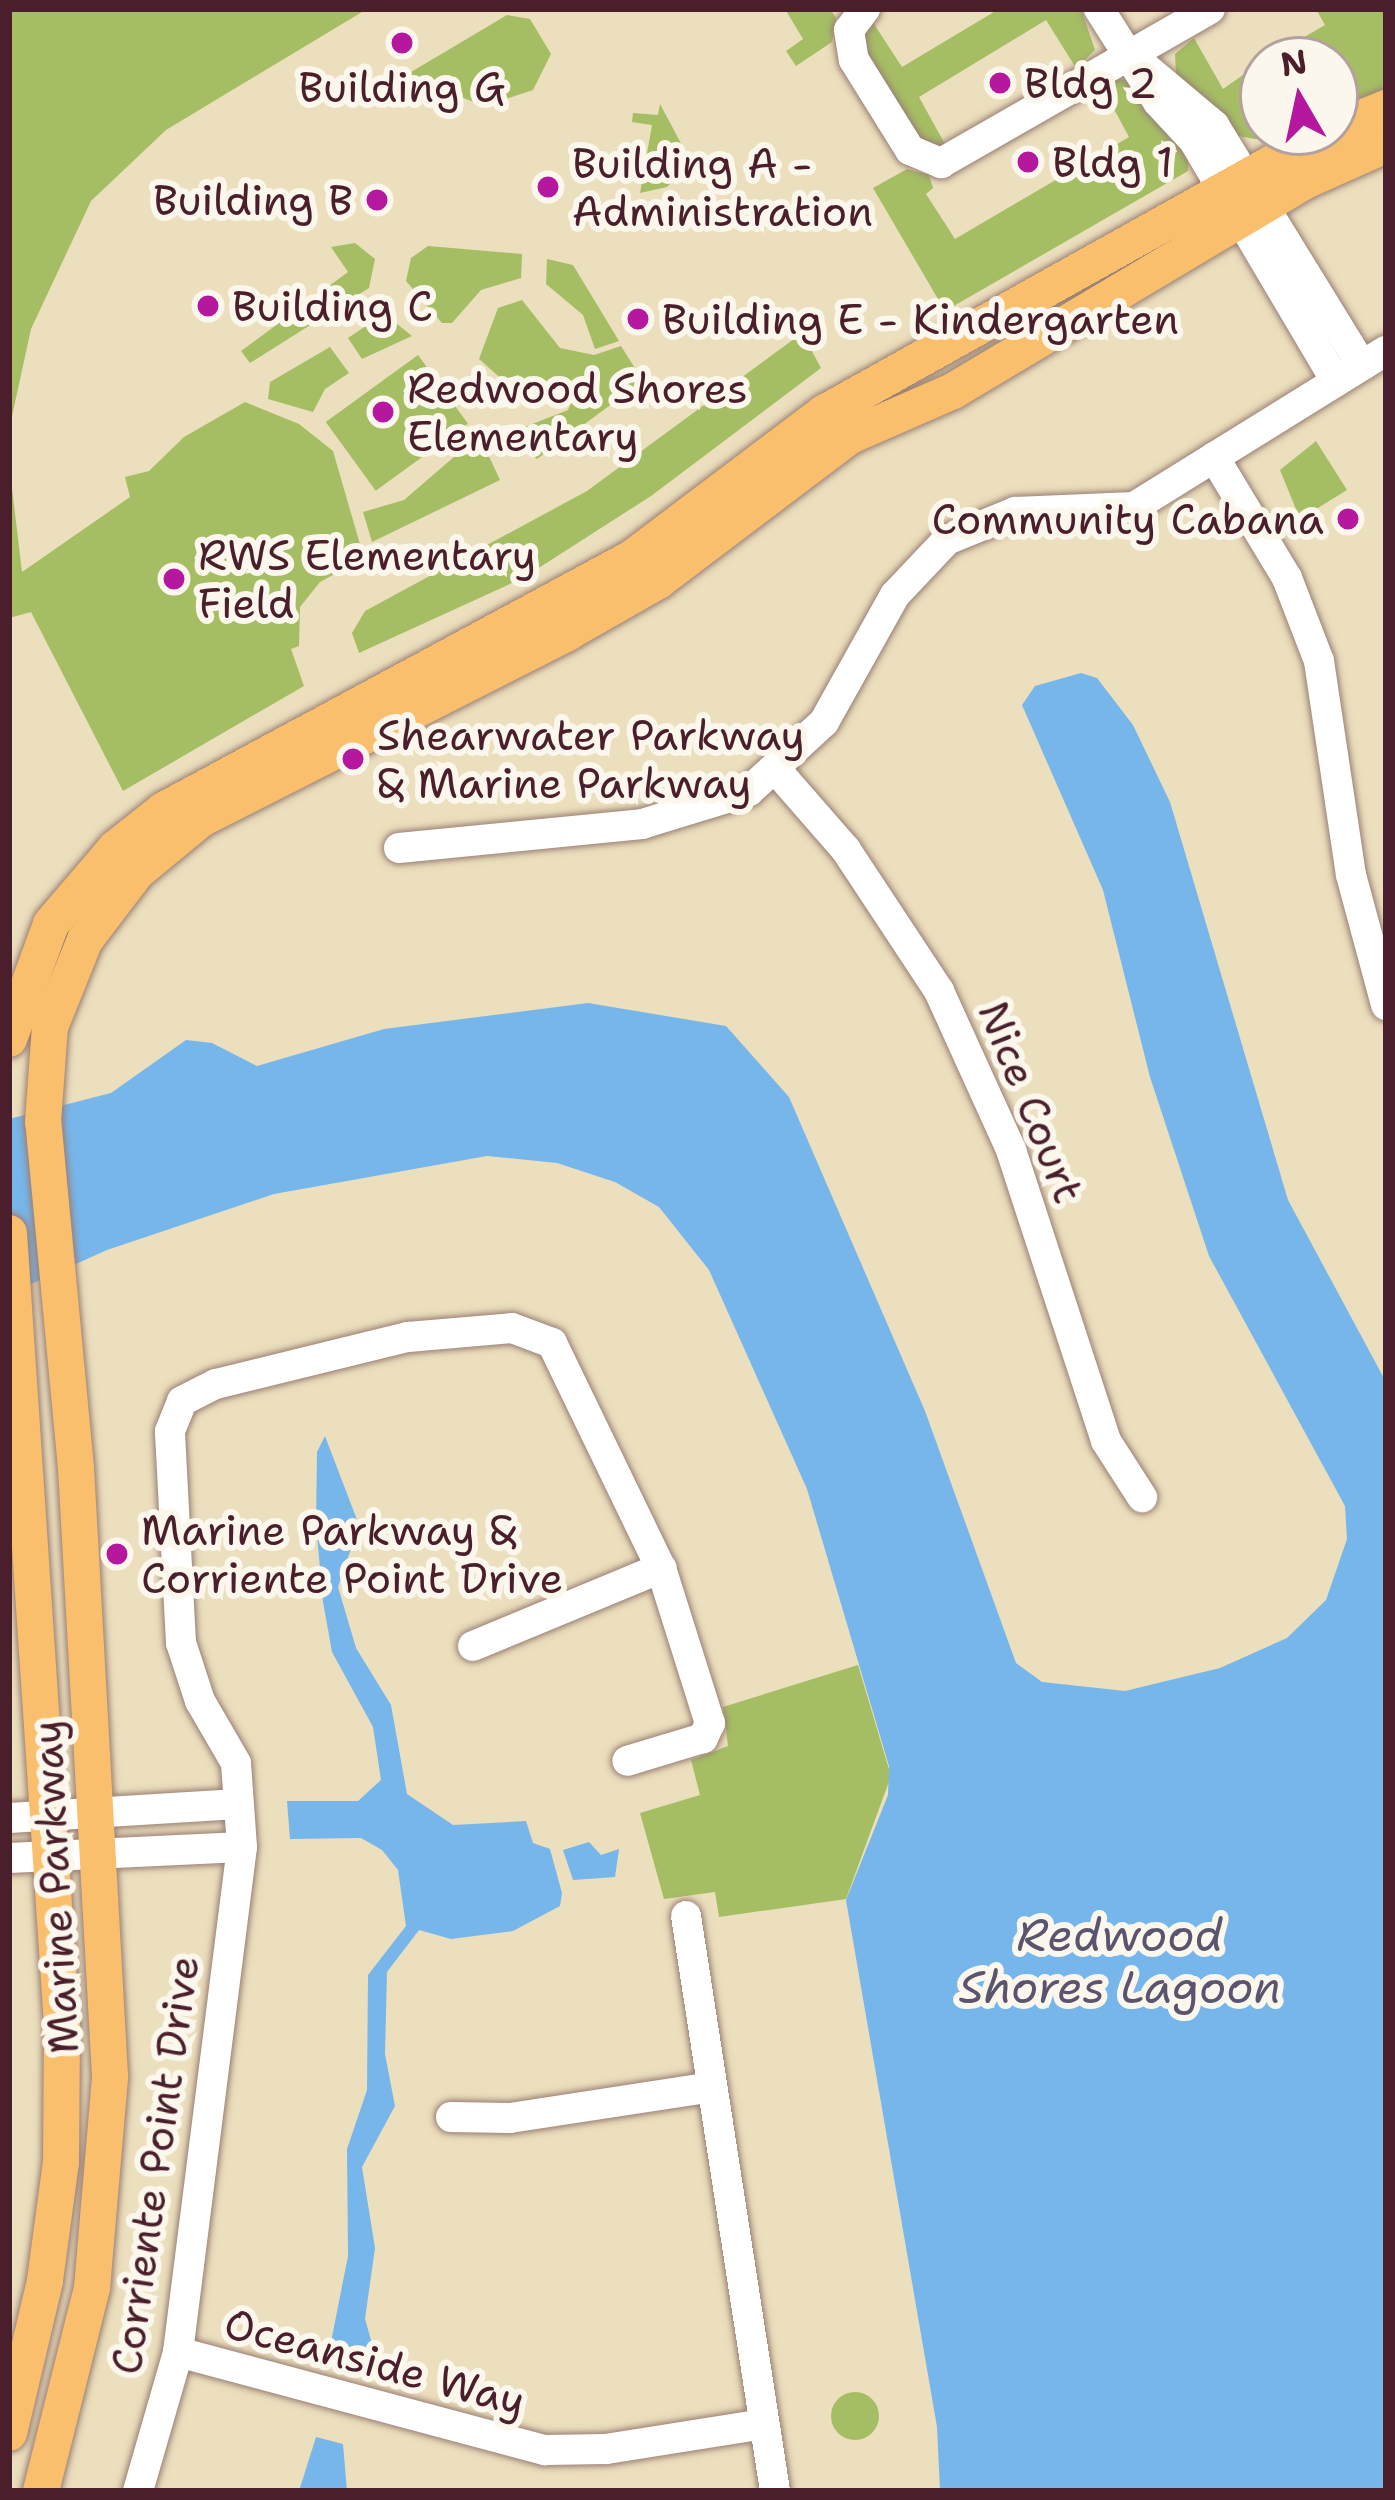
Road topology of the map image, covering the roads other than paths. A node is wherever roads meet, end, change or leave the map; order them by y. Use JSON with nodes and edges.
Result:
{"nodes":[{"id":1,"x":865,"y":9,"type":"edge"},
{"id":2,"x":1099,"y":9,"type":"edge"},
{"id":3,"x":1210,"y":9,"type":"edge"},
{"id":4,"x":1128,"y":55,"type":"junction"},
{"id":5,"x":1386,"y":145,"type":"edge"},
{"id":6,"x":1297,"y":156,"type":"edge"},
{"id":7,"x":1244,"y":196,"type":"junction"},
{"id":8,"x":1361,"y":365,"type":"edge"},
{"id":9,"x":1214,"y":457,"type":"junction"},
{"id":10,"x":359,"y":688,"type":"junction"},
{"id":11,"x":453,"y":692,"type":"junction"},
{"id":12,"x":778,"y":772,"type":"junction"},
{"id":13,"x":399,"y":848,"type":"dead end"},
{"id":14,"x":1386,"y":1005,"type":"edge"},
{"id":15,"x":9,"y":1039,"type":"edge"},
{"id":16,"x":9,"y":1233,"type":"edge"},
{"id":17,"x":1142,"y":1497,"type":"dead end"},
{"id":18,"x":661,"y":1568,"type":"junction"},
{"id":19,"x":473,"y":1646,"type":"dead end"},
{"id":20,"x":627,"y":1760,"type":"dead end"},
{"id":21,"x":238,"y":1804,"type":"junction"},
{"id":22,"x":98,"y":1813,"type":"junction"},
{"id":23,"x":48,"y":1816,"type":"junction"},
{"id":24,"x":9,"y":1817,"type":"edge"},
{"id":25,"x":242,"y":1847,"type":"junction"},
{"id":26,"x":101,"y":1857,"type":"junction"},
{"id":27,"x":9,"y":1858,"type":"edge"},
{"id":28,"x":50,"y":1858,"type":"junction"},
{"id":29,"x":686,"y":1916,"type":"dead end"},
{"id":30,"x":707,"y":2088,"type":"junction"},
{"id":31,"x":451,"y":2116,"type":"dead end"},
{"id":32,"x":178,"y":2352,"type":"junction"},
{"id":33,"x":764,"y":2424,"type":"junction"},
{"id":34,"x":9,"y":2433,"type":"edge"},
{"id":35,"x":41,"y":2491,"type":"edge"},
{"id":36,"x":138,"y":2491,"type":"edge"},
{"id":37,"x":775,"y":2491,"type":"edge"}],
"edges":[{"from":1,"to":4,"type":"street"},
{"from":2,"to":4,"type":"street"},
{"from":3,"to":4,"type":"street"},
{"from":4,"to":7,"type":"street"},
{"from":5,"to":7,"type":"main road"},
{"from":6,"to":7,"type":"main road"},
{"from":7,"to":8,"type":"street"},
{"from":7,"to":10,"type":"main road"},
{"from":7,"to":11,"type":"main road","name":"Marine Parkway"},
{"from":8,"to":9,"type":"street"},
{"from":9,"to":12,"type":"street"},
{"from":9,"to":14,"type":"street"},
{"from":10,"to":11,"type":"main road"},
{"from":10,"to":15,"type":"main road"},
{"from":11,"to":22,"type":"main road","name":"Marine Parkway"},
{"from":12,"to":13,"type":"street"},
{"from":12,"to":17,"type":"street","name":"Nice Court"},
{"from":16,"to":23,"type":"main road","name":"Marine Parkway"},
{"from":18,"to":19,"type":"street"},
{"from":18,"to":20,"type":"street","name":"Corriente Point Drive"},
{"from":18,"to":21,"type":"street","name":"Corriente Point Drive"},
{"from":21,"to":22,"type":"street"},
{"from":21,"to":25,"type":"street","name":"Corriente Point Drive"},
{"from":22,"to":23,"type":"street"},
{"from":22,"to":26,"type":"main road","name":"Marine Parkway"},
{"from":23,"to":24,"type":"street"},
{"from":23,"to":28,"type":"main road","name":"Marine Parkway"},
{"from":25,"to":26,"type":"street"},
{"from":25,"to":32,"type":"street","name":"Corriente Point Drive"},
{"from":26,"to":28,"type":"street"},
{"from":26,"to":35,"type":"main road","name":"Marine Parkway"},
{"from":27,"to":28,"type":"street"},
{"from":28,"to":34,"type":"main road","name":"Marine Parkway"},
{"from":29,"to":30,"type":"street"},
{"from":30,"to":31,"type":"street"},
{"from":30,"to":33,"type":"street"},
{"from":32,"to":33,"type":"street","name":"Oceanside Way"},
{"from":32,"to":36,"type":"street","name":"Corriente Point Drive"},
{"from":33,"to":37,"type":"street"}]}
